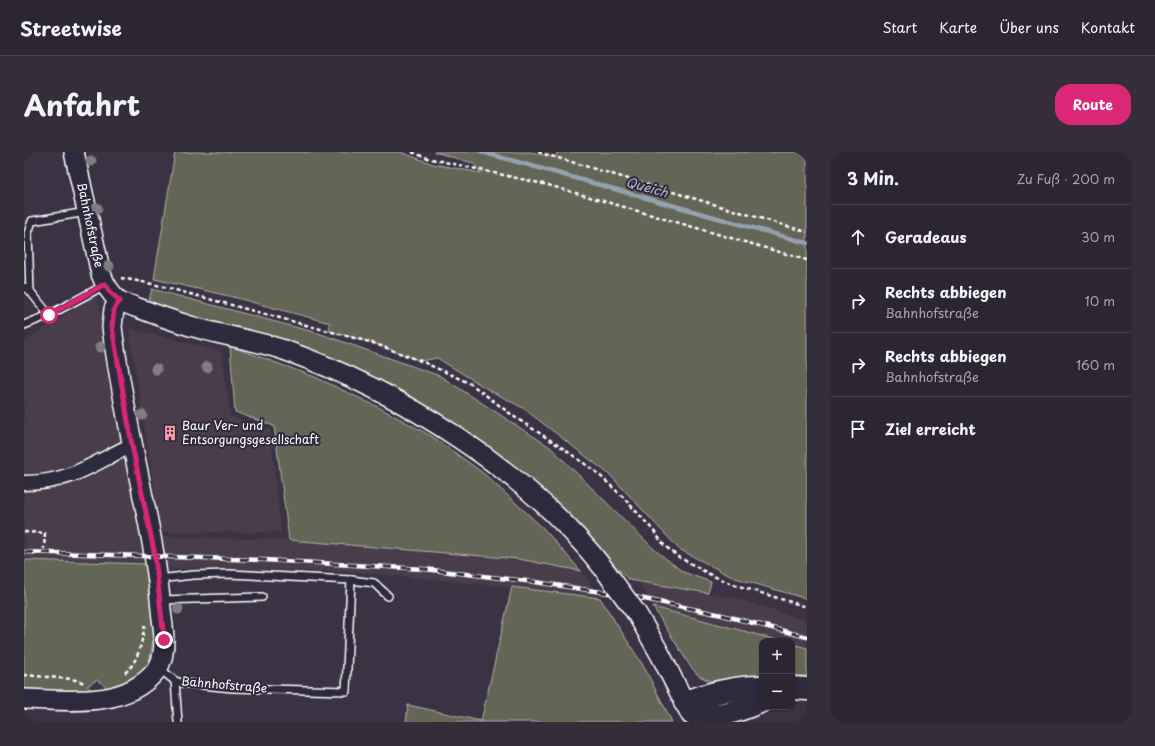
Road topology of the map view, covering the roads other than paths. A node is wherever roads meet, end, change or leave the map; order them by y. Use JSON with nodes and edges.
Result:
{"nodes":[{"id":1,"x":74,"y":152,"type":"edge"},
{"id":2,"x":87,"y":212,"type":"junction"},
{"id":3,"x":103,"y":279,"type":"junction"},
{"id":4,"x":27,"y":289,"type":"edge"},
{"id":5,"x":120,"y":301,"type":"junction"},
{"id":6,"x":49,"y":315,"type":"junction"},
{"id":7,"x":24,"y":325,"type":"edge"},
{"id":8,"x":132,"y":445,"type":"junction"},
{"id":9,"x":24,"y":483,"type":"edge"},
{"id":10,"x":158,"y":579,"type":"junction"},
{"id":11,"x":351,"y":580,"type":"junction"},
{"id":12,"x":388,"y":596,"type":"dead end"},
{"id":13,"x":262,"y":597,"type":"dead end"},
{"id":14,"x":160,"y":600,"type":"junction"},
{"id":15,"x":158,"y":668,"type":"junction"},
{"id":16,"x":175,"y":681,"type":"junction"},
{"id":17,"x":795,"y":688,"type":"edge"},
{"id":18,"x":807,"y":689,"type":"edge"},
{"id":19,"x":759,"y":698,"type":"edge"},
{"id":20,"x":24,"y":699,"type":"edge"},
{"id":21,"x":759,"y":700,"type":"edge"},
{"id":22,"x":685,"y":702,"type":"junction"},
{"id":23,"x":178,"y":722,"type":"edge"},
{"id":24,"x":694,"y":722,"type":"edge"},
{"id":25,"x":745,"y":722,"type":"edge"}],
"edges":[{"from":1,"to":2,"type":"main road","name":"Bahnhofstraße"},
{"from":2,"to":3,"type":"main road","name":"Bahnhofstraße"},
{"from":2,"to":4,"type":"lane"},
{"from":3,"to":5,"type":"main road","name":"Bahnhofstraße"},
{"from":3,"to":6,"type":"lane"},
{"from":4,"to":6,"type":"lane"},
{"from":5,"to":8,"type":"main road"},
{"from":5,"to":22,"type":"main road","bridge":true},
{"from":6,"to":7,"type":"lane"},
{"from":8,"to":9,"type":"street"},
{"from":8,"to":10,"type":"main road"},
{"from":10,"to":11,"type":"lane"},
{"from":10,"to":14,"type":"main road"},
{"from":11,"to":12,"type":"lane"},
{"from":11,"to":16,"type":"lane","name":"Bahnhofstraße"},
{"from":13,"to":14,"type":"lane"},
{"from":14,"to":15,"type":"main road"},
{"from":15,"to":16,"type":"lane","name":"Bahnhofstraße"},
{"from":15,"to":20,"type":"main road"},
{"from":16,"to":23,"type":"lane"},
{"from":17,"to":18,"type":"highway"},
{"from":19,"to":22,"type":"highway"},
{"from":21,"to":25,"type":"highway"},
{"from":22,"to":24,"type":"main road"}]}
